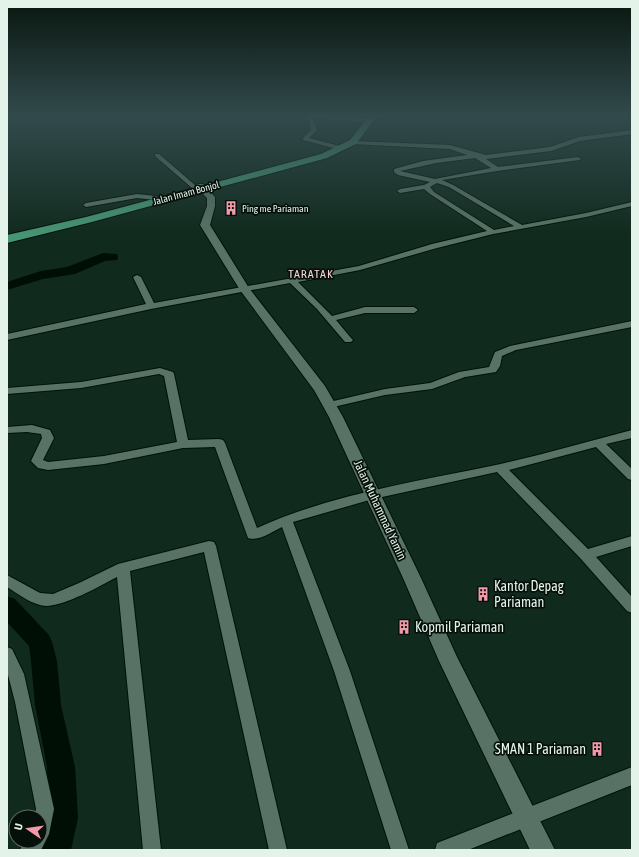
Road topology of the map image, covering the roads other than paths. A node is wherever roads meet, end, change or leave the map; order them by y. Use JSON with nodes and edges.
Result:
{"nodes":[{"id":1,"x":158,"y":156,"type":"edge"},
{"id":2,"x":315,"y":156,"type":"edge"},
{"id":3,"x":322,"y":156,"type":"edge"},
{"id":4,"x":476,"y":156,"type":"junction"},
{"id":5,"x":499,"y":156,"type":"edge"},
{"id":6,"x":578,"y":159,"type":"dead end"},
{"id":7,"x":293,"y":163,"type":"junction"},
{"id":8,"x":497,"y":169,"type":"junction"},
{"id":9,"x":437,"y":181,"type":"junction"},
{"id":10,"x":199,"y":187,"type":"junction"},
{"id":11,"x":426,"y":187,"type":"junction"},
{"id":12,"x":400,"y":191,"type":"dead end"},
{"id":13,"x":632,"y":204,"type":"edge"},
{"id":14,"x":86,"y":214,"type":"junction"},
{"id":15,"x":521,"y":227,"type":"junction"},
{"id":16,"x":493,"y":232,"type":"junction"},
{"id":17,"x":7,"y":235,"type":"edge"},
{"id":18,"x":7,"y":239,"type":"edge"},
{"id":19,"x":137,"y":277,"type":"dead end"},
{"id":20,"x":291,"y":280,"type":"junction"},
{"id":21,"x":245,"y":290,"type":"junction"},
{"id":22,"x":151,"y":306,"type":"junction"},
{"id":23,"x":414,"y":310,"type":"dead end"},
{"id":24,"x":330,"y":319,"type":"junction"},
{"id":25,"x":632,"y":324,"type":"edge"},
{"id":26,"x":7,"y":337,"type":"edge"},
{"id":27,"x":348,"y":340,"type":"dead end"},
{"id":28,"x":7,"y":391,"type":"edge"},
{"id":29,"x":329,"y":405,"type":"junction"},
{"id":30,"x":7,"y":430,"type":"edge"},
{"id":31,"x":632,"y":434,"type":"edge"},
{"id":32,"x":597,"y":442,"type":"junction"},
{"id":33,"x":183,"y":444,"type":"junction"},
{"id":34,"x":500,"y":468,"type":"junction"},
{"id":35,"x":632,"y":476,"type":"edge"},
{"id":36,"x":373,"y":495,"type":"junction"},
{"id":37,"x":286,"y":520,"type":"junction"},
{"id":38,"x":632,"y":542,"type":"edge"},
{"id":39,"x":586,"y":555,"type":"junction"},
{"id":40,"x":123,"y":568,"type":"junction"},
{"id":41,"x":7,"y":580,"type":"edge"},
{"id":42,"x":632,"y":607,"type":"edge"},
{"id":43,"x":7,"y":654,"type":"edge"},
{"id":44,"x":632,"y":776,"type":"edge"},
{"id":45,"x":45,"y":809,"type":"edge"},
{"id":46,"x":526,"y":818,"type":"junction"},
{"id":47,"x":152,"y":850,"type":"edge"},
{"id":48,"x":278,"y":850,"type":"edge"},
{"id":49,"x":400,"y":850,"type":"edge"},
{"id":50,"x":444,"y":850,"type":"edge"},
{"id":51,"x":542,"y":850,"type":"edge"}],
"edges":[{"from":1,"to":10,"type":"street"},
{"from":2,"to":7,"type":"main road","name":"Jalan Imam Bonjol"},
{"from":3,"to":7,"type":"main road","name":"Jalan Imam Bonjol"},
{"from":4,"to":5,"type":"street"},
{"from":4,"to":8,"type":"street"},
{"from":4,"to":9,"type":"street"},
{"from":6,"to":8,"type":"street"},
{"from":7,"to":10,"type":"main road","name":"Jalan Imam Bonjol"},
{"from":8,"to":9,"type":"street"},
{"from":9,"to":11,"type":"street"},
{"from":9,"to":15,"type":"street"},
{"from":10,"to":14,"type":"main road","name":"Jalan Imam Bonjol"},
{"from":10,"to":14,"type":"main road","name":"Jalan Imam Bonjol"},
{"from":10,"to":21,"type":"street","name":"Jalan Muhammad Yamin"},
{"from":11,"to":12,"type":"street"},
{"from":11,"to":16,"type":"street"},
{"from":13,"to":15,"type":"street"},
{"from":14,"to":17,"type":"main road","name":"Jalan Imam Bonjol"},
{"from":14,"to":18,"type":"main road","name":"Jalan Imam Bonjol"},
{"from":15,"to":16,"type":"street"},
{"from":16,"to":20,"type":"street"},
{"from":19,"to":22,"type":"street"},
{"from":20,"to":21,"type":"street"},
{"from":20,"to":24,"type":"street"},
{"from":21,"to":22,"type":"street"},
{"from":21,"to":29,"type":"street","name":"Jalan Muhammad Yamin"},
{"from":22,"to":26,"type":"street"},
{"from":23,"to":24,"type":"street"},
{"from":24,"to":27,"type":"street"},
{"from":25,"to":29,"type":"street"},
{"from":28,"to":33,"type":"street"},
{"from":29,"to":36,"type":"street","name":"Jalan Muhammad Yamin"},
{"from":30,"to":33,"type":"street"},
{"from":31,"to":32,"type":"street"},
{"from":32,"to":34,"type":"street"},
{"from":32,"to":35,"type":"street"},
{"from":33,"to":37,"type":"street"},
{"from":34,"to":36,"type":"street"},
{"from":34,"to":39,"type":"street"},
{"from":36,"to":37,"type":"street"},
{"from":36,"to":46,"type":"street","name":"Jalan Muhammad Yamin"},
{"from":37,"to":49,"type":"street"},
{"from":38,"to":39,"type":"street"},
{"from":39,"to":42,"type":"street"},
{"from":40,"to":41,"type":"street"},
{"from":40,"to":47,"type":"street"},
{"from":40,"to":48,"type":"street"},
{"from":43,"to":45,"type":"street"},
{"from":44,"to":46,"type":"street"},
{"from":46,"to":50,"type":"street"},
{"from":46,"to":51,"type":"street","name":"Jalan Muhammad Yamin"}]}
